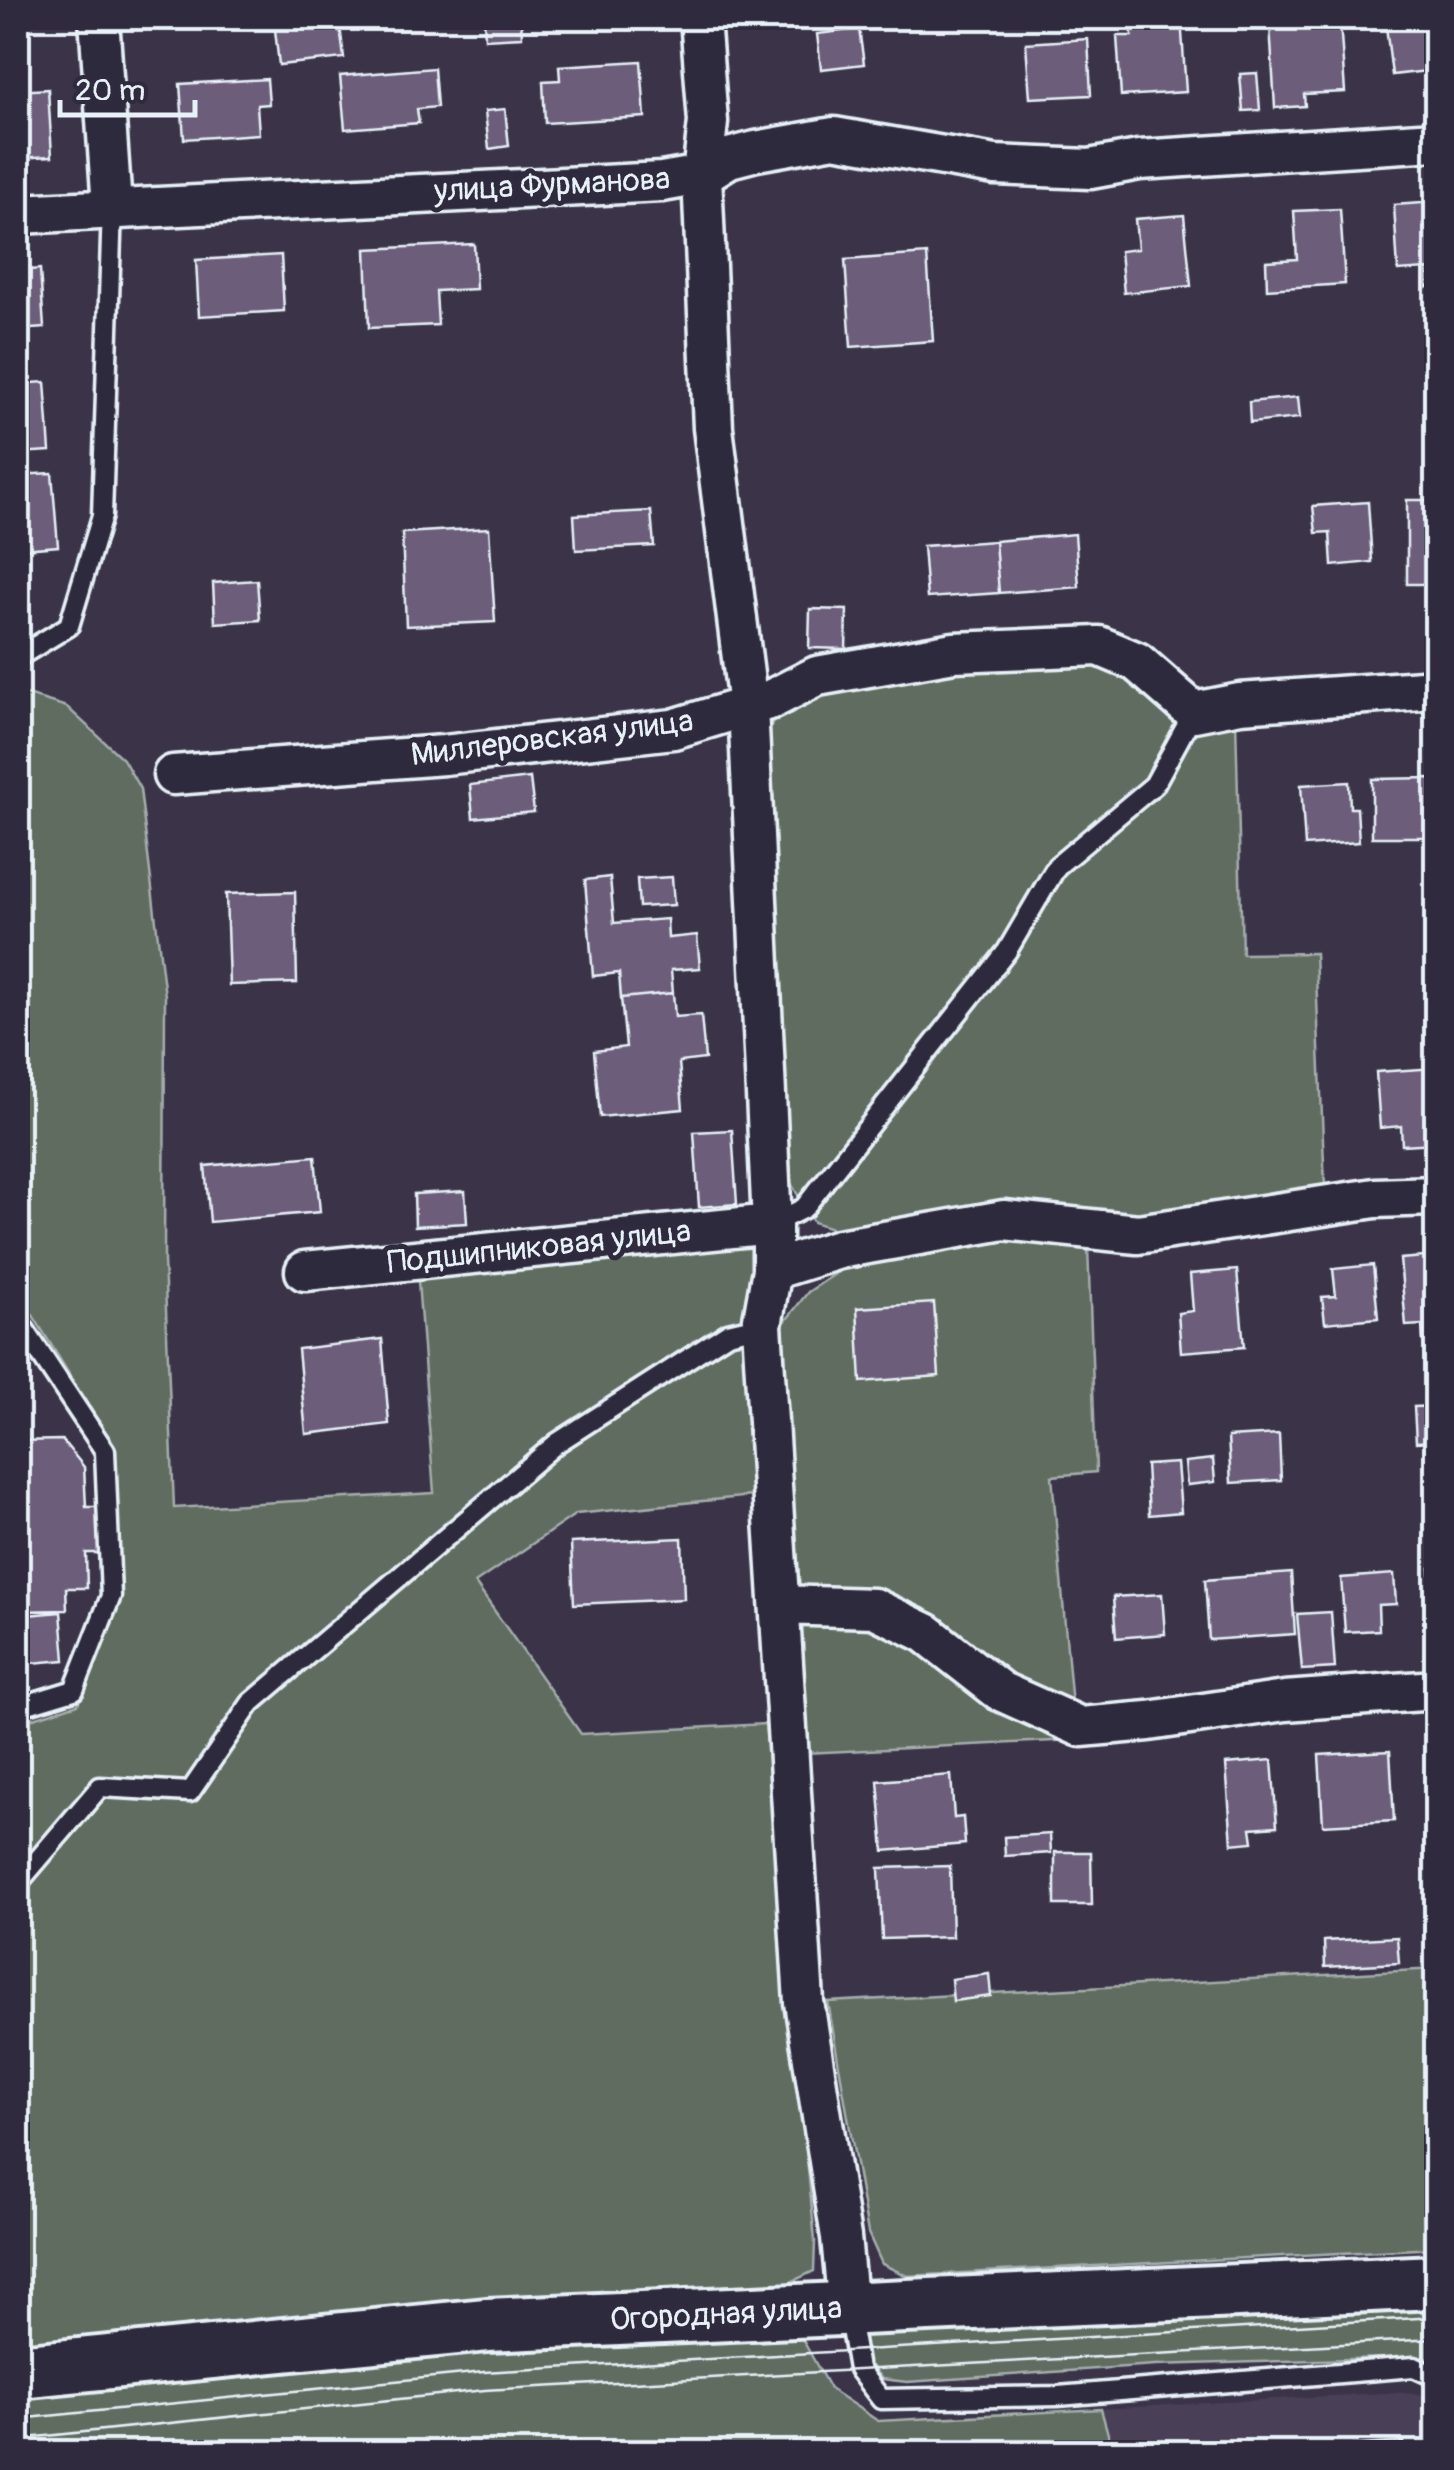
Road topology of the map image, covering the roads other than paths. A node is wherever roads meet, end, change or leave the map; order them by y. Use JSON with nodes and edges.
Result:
{"nodes":[{"id":1,"x":99,"y":18,"type":"edge"},
{"id":2,"x":700,"y":18,"type":"edge"},
{"id":3,"x":1436,"y":142,"type":"edge"},
{"id":4,"x":702,"y":174,"type":"junction"},
{"id":5,"x":112,"y":206,"type":"junction"},
{"id":6,"x":18,"y":214,"type":"edge"},
{"id":7,"x":18,"y":656,"type":"edge"},
{"id":8,"x":1436,"y":689,"type":"edge"},
{"id":9,"x":748,"y":706,"type":"junction"},
{"id":10,"x":1194,"y":712,"type":"junction"},
{"id":11,"x":173,"y":774,"type":"dead end"},
{"id":12,"x":1436,"y":1196,"type":"edge"},
{"id":13,"x":772,"y":1224,"type":"junction"},
{"id":14,"x":772,"y":1270,"type":"junction"},
{"id":15,"x":305,"y":1271,"type":"dead end"},
{"id":16,"x":18,"y":1320,"type":"edge"},
{"id":17,"x":762,"y":1324,"type":"junction"},
{"id":18,"x":781,"y":1605,"type":"junction"},
{"id":19,"x":1436,"y":1690,"type":"edge"},
{"id":20,"x":18,"y":1707,"type":"edge"},
{"id":21,"x":18,"y":1883,"type":"edge"},
{"id":22,"x":1436,"y":2282,"type":"edge"},
{"id":23,"x":848,"y":2309,"type":"junction"},
{"id":24,"x":18,"y":2371,"type":"edge"},
{"id":25,"x":1436,"y":2377,"type":"edge"}],
"edges":[{"from":1,"to":5,"type":"street"},
{"from":2,"to":4,"type":"street"},
{"from":3,"to":4,"type":"street","name":"улица Фурманова"},
{"from":4,"to":5,"type":"street","name":"улица Фурманова"},
{"from":4,"to":9,"type":"street"},
{"from":5,"to":6,"type":"street","name":"улица Фурманова"},
{"from":5,"to":7,"type":"lane"},
{"from":8,"to":10,"type":"street"},
{"from":9,"to":10,"type":"street","name":"Миллеровская улица"},
{"from":9,"to":11,"type":"street","name":"Миллеровская улица"},
{"from":9,"to":13,"type":"street"},
{"from":10,"to":13,"type":"lane"},
{"from":12,"to":14,"type":"street"},
{"from":13,"to":14,"type":"street"},
{"from":13,"to":15,"type":"street","name":"Подшипниковая улица"},
{"from":14,"to":17,"type":"street"},
{"from":16,"to":20,"type":"lane"},
{"from":17,"to":18,"type":"street"},
{"from":17,"to":21,"type":"lane"},
{"from":18,"to":19,"type":"street"},
{"from":18,"to":23,"type":"street"},
{"from":22,"to":23,"type":"street","name":"Огородная улица"},
{"from":23,"to":24,"type":"street","name":"Огородная улица"},
{"from":23,"to":25,"type":"lane"}]}
